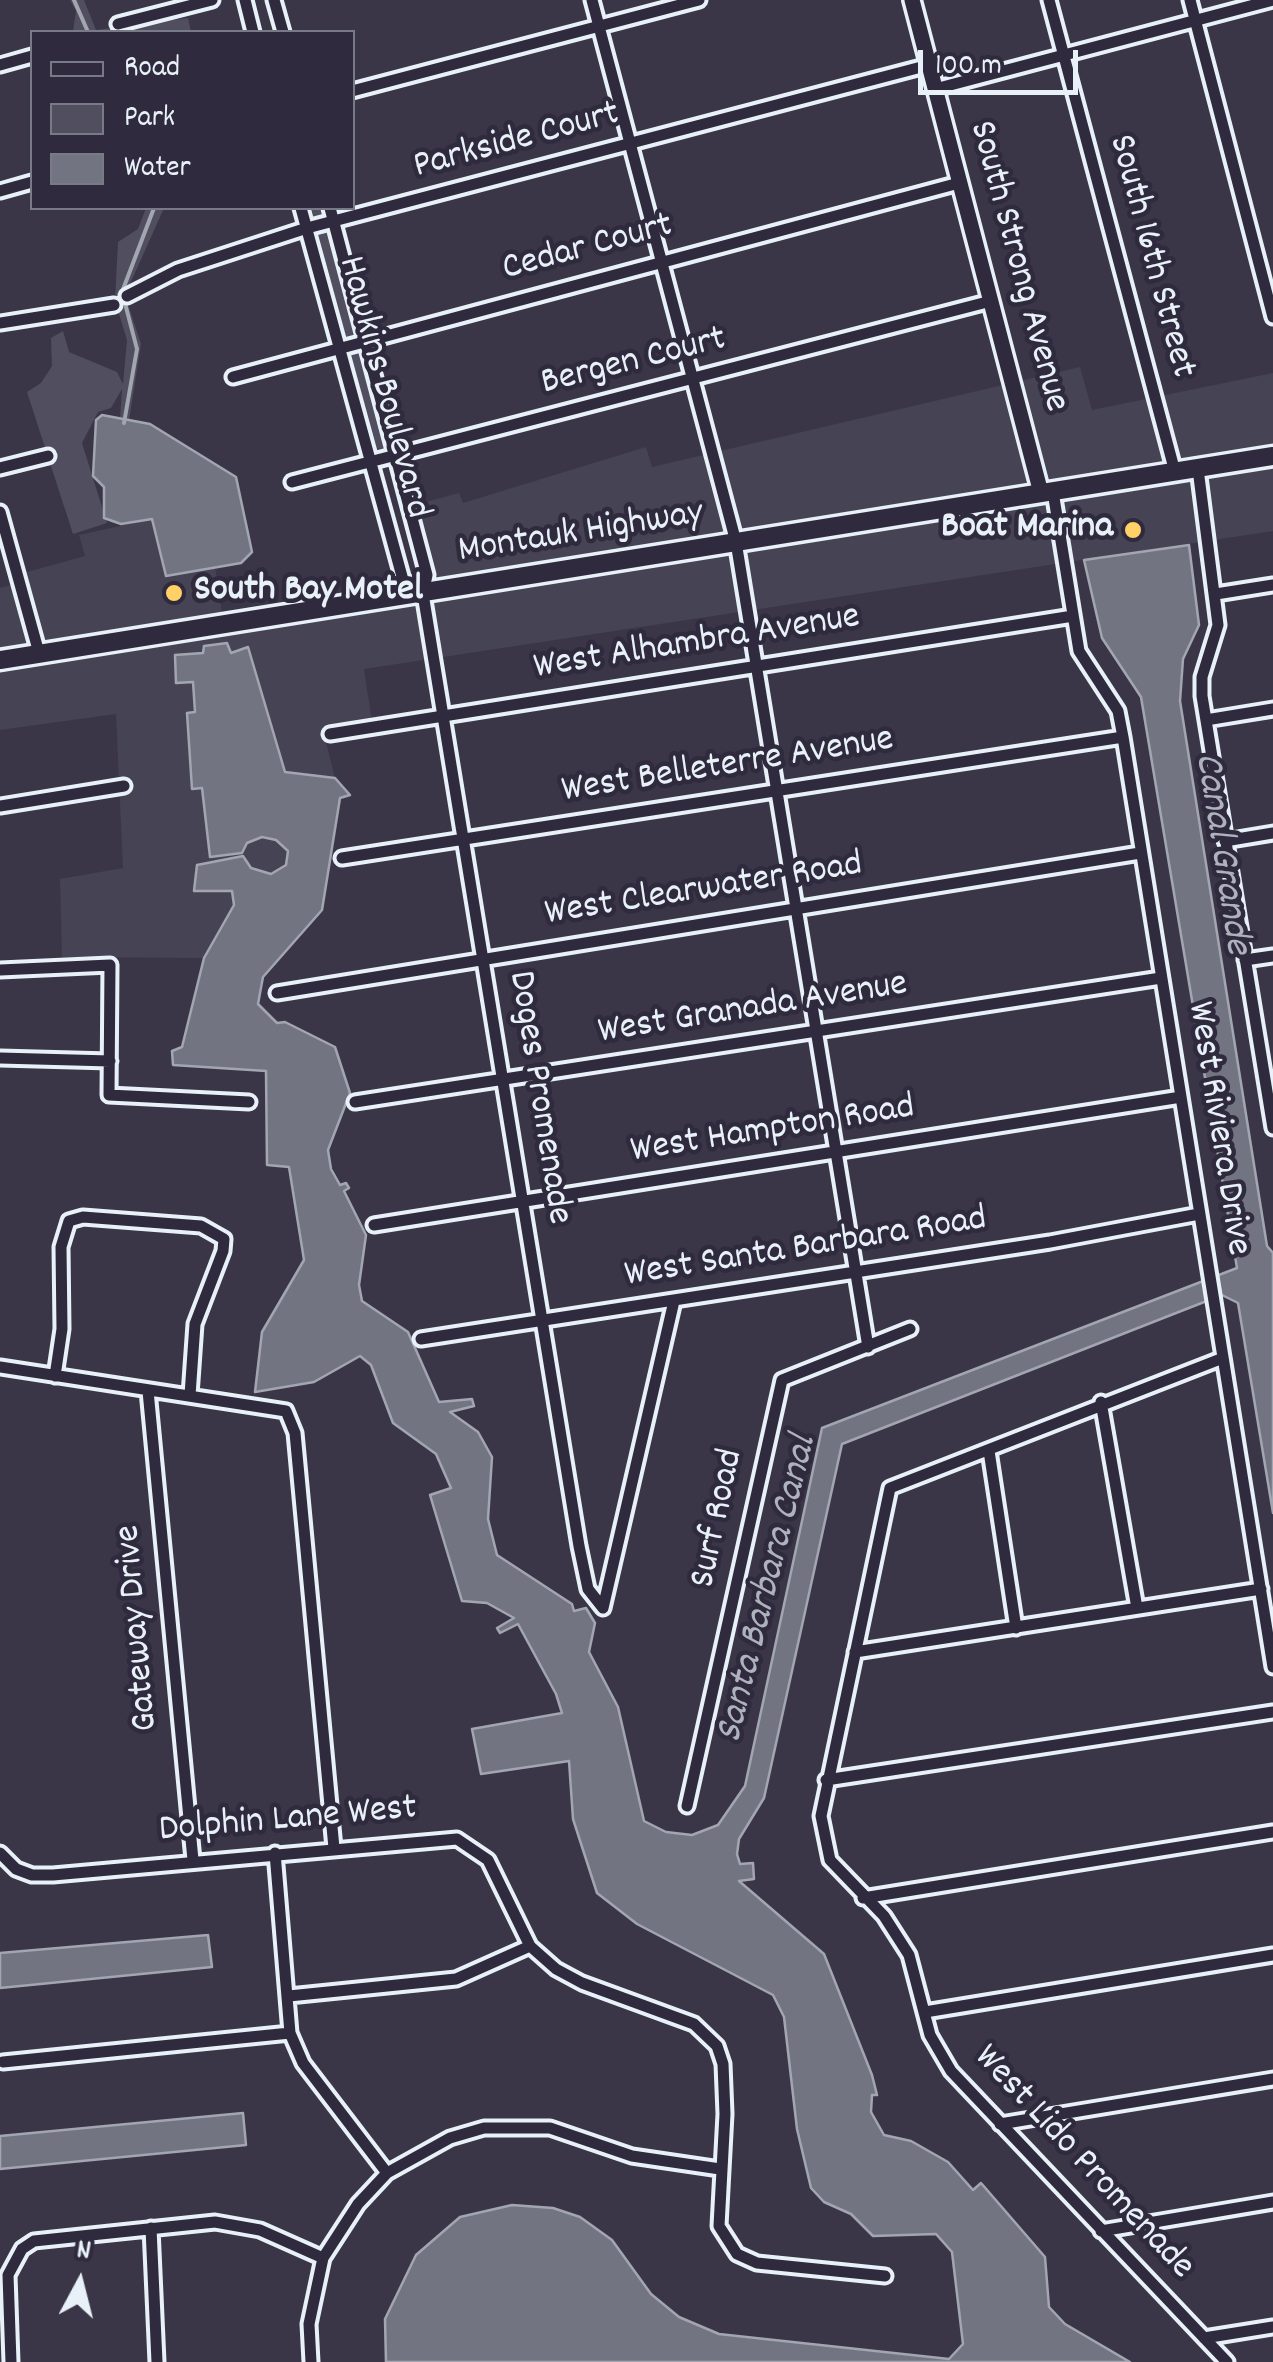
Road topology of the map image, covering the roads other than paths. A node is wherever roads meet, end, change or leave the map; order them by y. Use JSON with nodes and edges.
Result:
{"nodes":[{"id":1,"x":212,"y":0,"type":"edge"},
{"id":2,"x":244,"y":0,"type":"edge"},
{"id":3,"x":274,"y":0,"type":"edge"},
{"id":4,"x":592,"y":0,"type":"edge"},
{"id":5,"x":699,"y":0,"type":"edge"},
{"id":6,"x":912,"y":0,"type":"edge"},
{"id":7,"x":1050,"y":0,"type":"edge"},
{"id":8,"x":1190,"y":0,"type":"edge"},
{"id":9,"x":1273,"y":0,"type":"edge"},
{"id":10,"x":1195,"y":20,"type":"junction"},
{"id":11,"x":118,"y":24,"type":"dead end"},
{"id":12,"x":599,"y":27,"type":"junction"},
{"id":13,"x":252,"y":30,"type":"edge"},
{"id":14,"x":282,"y":30,"type":"edge"},
{"id":15,"x":1064,"y":54,"type":"junction"},
{"id":16,"x":30,"y":57,"type":"edge"},
{"id":17,"x":0,"y":65,"type":"edge"},
{"id":18,"x":929,"y":66,"type":"junction"},
{"id":19,"x":935,"y":89,"type":"junction"},
{"id":20,"x":355,"y":91,"type":"edge"},
{"id":21,"x":631,"y":143,"type":"junction"},
{"id":22,"x":30,"y":183,"type":"edge"},
{"id":23,"x":959,"y":183,"type":"junction"},
{"id":24,"x":0,"y":191,"type":"edge"},
{"id":25,"x":302,"y":210,"type":"edge"},
{"id":26,"x":330,"y":210,"type":"edge"},
{"id":27,"x":334,"y":224,"type":"junction"},
{"id":28,"x":307,"y":228,"type":"junction"},
{"id":29,"x":662,"y":262,"type":"junction"},
{"id":30,"x":127,"y":296,"type":"dead end"},
{"id":31,"x":991,"y":301,"type":"junction"},
{"id":32,"x":114,"y":305,"type":"dead end"},
{"id":33,"x":1273,"y":316,"type":"edge"},
{"id":34,"x":0,"y":323,"type":"edge"},
{"id":35,"x":366,"y":340,"type":"junction"},
{"id":36,"x":340,"y":348,"type":"junction"},
{"id":37,"x":233,"y":377,"type":"dead end"},
{"id":38,"x":692,"y":380,"type":"junction"},
{"id":39,"x":48,"y":456,"type":"dead end"},
{"id":40,"x":396,"y":456,"type":"junction"},
{"id":41,"x":1273,"y":456,"type":"edge"},
{"id":42,"x":370,"y":462,"type":"junction"},
{"id":43,"x":0,"y":468,"type":"edge"},
{"id":44,"x":1198,"y":469,"type":"junction"},
{"id":45,"x":1175,"y":472,"type":"junction"},
{"id":46,"x":292,"y":482,"type":"dead end"},
{"id":47,"x":1047,"y":492,"type":"junction"},
{"id":48,"x":0,"y":512,"type":"edge"},
{"id":49,"x":736,"y":542,"type":"junction"},
{"id":50,"x":1273,"y":585,"type":"edge"},
{"id":51,"x":423,"y":594,"type":"junction"},
{"id":52,"x":1216,"y":594,"type":"junction"},
{"id":53,"x":1073,"y":616,"type":"junction"},
{"id":54,"x":38,"y":654,"type":"junction"},
{"id":55,"x":0,"y":660,"type":"edge"},
{"id":56,"x":756,"y":666,"type":"junction"},
{"id":57,"x":1273,"y":709,"type":"edge"},
{"id":58,"x":444,"y":716,"type":"junction"},
{"id":59,"x":1206,"y":720,"type":"junction"},
{"id":60,"x":330,"y":734,"type":"dead end"},
{"id":61,"x":1123,"y":737,"type":"junction"},
{"id":62,"x":124,"y":786,"type":"dead end"},
{"id":63,"x":777,"y":791,"type":"junction"},
{"id":64,"x":0,"y":806,"type":"edge"},
{"id":65,"x":1273,"y":833,"type":"edge"},
{"id":66,"x":465,"y":839,"type":"junction"},
{"id":67,"x":1226,"y":841,"type":"junction"},
{"id":68,"x":1140,"y":853,"type":"junction"},
{"id":69,"x":342,"y":858,"type":"dead end"},
{"id":70,"x":796,"y":908,"type":"junction"},
{"id":71,"x":1273,"y":956,"type":"edge"},
{"id":72,"x":482,"y":957,"type":"junction"},
{"id":73,"x":1245,"y":960,"type":"junction"},
{"id":74,"x":0,"y":970,"type":"edge"},
{"id":75,"x":1160,"y":978,"type":"junction"},
{"id":76,"x":276,"y":993,"type":"dead end"},
{"id":77,"x":817,"y":1032,"type":"junction"},
{"id":78,"x":0,"y":1058,"type":"edge"},
{"id":79,"x":110,"y":1060,"type":"junction"},
{"id":80,"x":1269,"y":1080,"type":"edge"},
{"id":81,"x":504,"y":1081,"type":"junction"},
{"id":82,"x":1181,"y":1097,"type":"junction"},
{"id":83,"x":250,"y":1102,"type":"dead end"},
{"id":84,"x":355,"y":1102,"type":"dead end"},
{"id":85,"x":1273,"y":1128,"type":"edge"},
{"id":86,"x":837,"y":1153,"type":"junction"},
{"id":87,"x":523,"y":1202,"type":"junction"},
{"id":88,"x":1199,"y":1214,"type":"junction"},
{"id":89,"x":374,"y":1224,"type":"dead end"},
{"id":90,"x":856,"y":1272,"type":"junction"},
{"id":91,"x":674,"y":1301,"type":"junction"},
{"id":92,"x":544,"y":1321,"type":"junction"},
{"id":93,"x":910,"y":1329,"type":"dead end"},
{"id":94,"x":421,"y":1339,"type":"dead end"},
{"id":95,"x":868,"y":1347,"type":"junction"},
{"id":96,"x":1222,"y":1358,"type":"junction"},
{"id":97,"x":0,"y":1367,"type":"edge"},
{"id":98,"x":56,"y":1376,"type":"junction"},
{"id":99,"x":148,"y":1390,"type":"junction"},
{"id":100,"x":190,"y":1396,"type":"junction"},
{"id":101,"x":1101,"y":1402,"type":"junction"},
{"id":102,"x":989,"y":1451,"type":"junction"},
{"id":103,"x":1261,"y":1590,"type":"junction"},
{"id":104,"x":1138,"y":1608,"type":"junction"},
{"id":105,"x":1016,"y":1628,"type":"junction"},
{"id":106,"x":855,"y":1652,"type":"junction"},
{"id":107,"x":1273,"y":1667,"type":"edge"},
{"id":108,"x":1273,"y":1712,"type":"edge"},
{"id":109,"x":826,"y":1780,"type":"junction"},
{"id":110,"x":687,"y":1806,"type":"dead end"},
{"id":111,"x":1273,"y":1832,"type":"edge"},
{"id":112,"x":334,"y":1848,"type":"junction"},
{"id":113,"x":0,"y":1853,"type":"edge"},
{"id":114,"x":275,"y":1853,"type":"junction"},
{"id":115,"x":192,"y":1860,"type":"junction"},
{"id":116,"x":863,"y":1898,"type":"junction"},
{"id":117,"x":530,"y":1946,"type":"junction"},
{"id":118,"x":1273,"y":1955,"type":"edge"},
{"id":119,"x":288,"y":1996,"type":"junction"},
{"id":120,"x":926,"y":2012,"type":"junction"},
{"id":121,"x":290,"y":2033,"type":"junction"},
{"id":122,"x":3,"y":2062,"type":"dead end"},
{"id":123,"x":1273,"y":2079,"type":"edge"},
{"id":124,"x":1000,"y":2124,"type":"junction"},
{"id":125,"x":720,"y":2169,"type":"junction"},
{"id":126,"x":387,"y":2173,"type":"junction"},
{"id":127,"x":1273,"y":2202,"type":"edge"},
{"id":128,"x":151,"y":2228,"type":"junction"},
{"id":129,"x":1101,"y":2231,"type":"junction"},
{"id":130,"x":322,"y":2258,"type":"junction"},
{"id":131,"x":885,"y":2276,"type":"dead end"},
{"id":132,"x":1273,"y":2327,"type":"edge"},
{"id":133,"x":1204,"y":2338,"type":"junction"},
{"id":134,"x":11,"y":2362,"type":"edge"},
{"id":135,"x":157,"y":2362,"type":"edge"},
{"id":136,"x":311,"y":2362,"type":"edge"},
{"id":137,"x":1226,"y":2362,"type":"edge"}],
"edges":[{"from":1,"to":11,"type":"street"},
{"from":2,"to":13,"type":"street"},
{"from":3,"to":14,"type":"street"},
{"from":4,"to":12,"type":"street"},
{"from":5,"to":12,"type":"street"},
{"from":6,"to":18,"type":"street","name":"South Strong Avenue"},
{"from":7,"to":15,"type":"street","name":"South 16th Street"},
{"from":8,"to":10,"type":"street"},
{"from":9,"to":10,"type":"street"},
{"from":10,"to":15,"type":"street"},
{"from":10,"to":33,"type":"street"},
{"from":12,"to":20,"type":"street"},
{"from":12,"to":21,"type":"street"},
{"from":15,"to":19,"type":"street"},
{"from":15,"to":45,"type":"street","name":"South 16th Street"},
{"from":16,"to":17,"type":"street"},
{"from":18,"to":19,"type":"street","name":"South Strong Avenue"},
{"from":18,"to":21,"type":"street","name":"Parkside Court"},
{"from":19,"to":23,"type":"street","name":"South Strong Avenue"},
{"from":21,"to":27,"type":"street","name":"Parkside Court"},
{"from":21,"to":29,"type":"street"},
{"from":22,"to":24,"type":"street"},
{"from":23,"to":29,"type":"street","name":"Cedar Court"},
{"from":23,"to":31,"type":"street","name":"South Strong Avenue"},
{"from":25,"to":28,"type":"street","name":"Hawkins Boulevard"},
{"from":26,"to":27,"type":"street","name":"Hawkins Boulevard"},
{"from":27,"to":28,"type":"street","name":"Parkside Court"},
{"from":27,"to":35,"type":"street","name":"Hawkins Boulevard"},
{"from":28,"to":30,"type":"street","name":"Parkside Court"},
{"from":28,"to":36,"type":"street","name":"Hawkins Boulevard"},
{"from":29,"to":35,"type":"street","name":"Cedar Court"},
{"from":29,"to":38,"type":"street"},
{"from":31,"to":38,"type":"street","name":"Bergen Court"},
{"from":31,"to":47,"type":"street","name":"South Strong Avenue"},
{"from":32,"to":34,"type":"street"},
{"from":35,"to":36,"type":"street","name":"Cedar Court"},
{"from":35,"to":40,"type":"street","name":"Hawkins Boulevard"},
{"from":36,"to":37,"type":"street","name":"Cedar Court"},
{"from":36,"to":42,"type":"street","name":"Hawkins Boulevard"},
{"from":38,"to":40,"type":"street","name":"Bergen Court"},
{"from":38,"to":49,"type":"street"},
{"from":39,"to":43,"type":"street"},
{"from":40,"to":42,"type":"street","name":"Bergen Court"},
{"from":40,"to":51,"type":"street","name":"Hawkins Boulevard"},
{"from":41,"to":44,"type":"main road","name":"Montauk Highway"},
{"from":42,"to":46,"type":"street","name":"Bergen Court"},
{"from":42,"to":51,"type":"street","name":"Hawkins Boulevard"},
{"from":44,"to":45,"type":"main road","name":"Montauk Highway"},
{"from":44,"to":52,"type":"street"},
{"from":45,"to":47,"type":"main road","name":"Montauk Highway"},
{"from":47,"to":49,"type":"main road","name":"Montauk Highway"},
{"from":47,"to":53,"type":"street","name":"West Riviera Drive"},
{"from":48,"to":54,"type":"street"},
{"from":49,"to":51,"type":"main road","name":"Montauk Highway"},
{"from":49,"to":56,"type":"street"},
{"from":50,"to":52,"type":"street"},
{"from":51,"to":54,"type":"main road","name":"Montauk Highway"},
{"from":51,"to":58,"type":"street","name":"Doges Promenade"},
{"from":52,"to":59,"type":"street"},
{"from":53,"to":56,"type":"street","name":"West Alhambra Avenue"},
{"from":53,"to":61,"type":"street","name":"West Riviera Drive"},
{"from":54,"to":55,"type":"main road","name":"Montauk Highway"},
{"from":56,"to":58,"type":"street","name":"West Alhambra Avenue"},
{"from":56,"to":63,"type":"street"},
{"from":57,"to":59,"type":"street"},
{"from":58,"to":60,"type":"street","name":"West Alhambra Avenue"},
{"from":58,"to":66,"type":"street","name":"Doges Promenade"},
{"from":59,"to":67,"type":"street"},
{"from":61,"to":63,"type":"street","name":"West Belleterre Avenue"},
{"from":61,"to":68,"type":"street","name":"West Riviera Drive"},
{"from":62,"to":64,"type":"street"},
{"from":63,"to":66,"type":"street","name":"West Belleterre Avenue"},
{"from":63,"to":70,"type":"street"},
{"from":65,"to":67,"type":"street"},
{"from":66,"to":69,"type":"street","name":"West Belleterre Avenue"},
{"from":66,"to":72,"type":"street","name":"Doges Promenade"},
{"from":67,"to":73,"type":"street"},
{"from":68,"to":70,"type":"street","name":"West Clearwater Road"},
{"from":68,"to":75,"type":"street","name":"West Riviera Drive"},
{"from":70,"to":72,"type":"street","name":"West Clearwater Road"},
{"from":70,"to":77,"type":"street"},
{"from":71,"to":73,"type":"street"},
{"from":72,"to":76,"type":"street","name":"West Clearwater Road"},
{"from":72,"to":81,"type":"street","name":"Doges Promenade"},
{"from":73,"to":80,"type":"street"},
{"from":74,"to":79,"type":"street"},
{"from":75,"to":77,"type":"street","name":"West Granada Avenue"},
{"from":75,"to":82,"type":"street","name":"West Riviera Drive"},
{"from":77,"to":81,"type":"street","name":"West Granada Avenue"},
{"from":77,"to":86,"type":"street"},
{"from":78,"to":79,"type":"street"},
{"from":79,"to":83,"type":"street"},
{"from":80,"to":85,"type":"street"},
{"from":81,"to":84,"type":"street","name":"West Granada Avenue"},
{"from":81,"to":87,"type":"street","name":"Doges Promenade"},
{"from":82,"to":86,"type":"street","name":"West Hampton Road"},
{"from":82,"to":88,"type":"street","name":"West Riviera Drive"},
{"from":86,"to":87,"type":"street","name":"West Hampton Road"},
{"from":86,"to":90,"type":"street"},
{"from":87,"to":89,"type":"street","name":"West Hampton Road"},
{"from":87,"to":92,"type":"street","name":"Doges Promenade"},
{"from":88,"to":90,"type":"street","name":"West Santa Barbara Road"},
{"from":88,"to":96,"type":"street","name":"West Riviera Drive"},
{"from":90,"to":91,"type":"street","name":"West Santa Barbara Road"},
{"from":90,"to":95,"type":"street"},
{"from":91,"to":92,"type":"street","name":"West Santa Barbara Road"},
{"from":91,"to":92,"type":"street","name":"Doges Promenade"},
{"from":92,"to":94,"type":"street","name":"West Santa Barbara Road"},
{"from":93,"to":95,"type":"street","name":"Surf Road"},
{"from":95,"to":110,"type":"street","name":"Surf Road"},
{"from":96,"to":101,"type":"street","name":"West Lido Promenade"},
{"from":96,"to":103,"type":"street","name":"West Riviera Drive"},
{"from":97,"to":98,"type":"street"},
{"from":98,"to":99,"type":"street"},
{"from":98,"to":100,"type":"street"},
{"from":99,"to":100,"type":"street"},
{"from":99,"to":115,"type":"street","name":"Gateway Drive"},
{"from":100,"to":112,"type":"street"},
{"from":101,"to":102,"type":"street","name":"West Lido Promenade"},
{"from":101,"to":104,"type":"street"},
{"from":102,"to":105,"type":"street"},
{"from":102,"to":106,"type":"street","name":"West Lido Promenade"},
{"from":103,"to":104,"type":"street"},
{"from":103,"to":107,"type":"street","name":"West Riviera Drive"},
{"from":104,"to":105,"type":"street"},
{"from":105,"to":106,"type":"street"},
{"from":106,"to":109,"type":"street","name":"West Lido Promenade"},
{"from":108,"to":109,"type":"street"},
{"from":109,"to":116,"type":"street","name":"West Lido Promenade"},
{"from":111,"to":116,"type":"street"},
{"from":112,"to":114,"type":"street","name":"Dolphin Lane West"},
{"from":112,"to":117,"type":"street","name":"Dolphin Lane West"},
{"from":113,"to":115,"type":"street","name":"Dolphin Lane West"},
{"from":114,"to":115,"type":"street","name":"Dolphin Lane West"},
{"from":114,"to":119,"type":"street"},
{"from":116,"to":120,"type":"street","name":"West Lido Promenade"},
{"from":117,"to":119,"type":"street"},
{"from":117,"to":125,"type":"street"},
{"from":118,"to":120,"type":"street"},
{"from":119,"to":121,"type":"street"},
{"from":120,"to":124,"type":"street","name":"West Lido Promenade"},
{"from":121,"to":122,"type":"street"},
{"from":121,"to":126,"type":"street"},
{"from":123,"to":124,"type":"street"},
{"from":124,"to":129,"type":"street","name":"West Lido Promenade"},
{"from":125,"to":126,"type":"street"},
{"from":125,"to":131,"type":"street"},
{"from":126,"to":130,"type":"street"},
{"from":127,"to":129,"type":"street"},
{"from":128,"to":130,"type":"street"},
{"from":128,"to":134,"type":"street"},
{"from":128,"to":135,"type":"street"},
{"from":129,"to":133,"type":"street","name":"West Lido Promenade"},
{"from":130,"to":136,"type":"street"},
{"from":132,"to":133,"type":"street"},
{"from":133,"to":137,"type":"street","name":"West Lido Promenade"}]}
